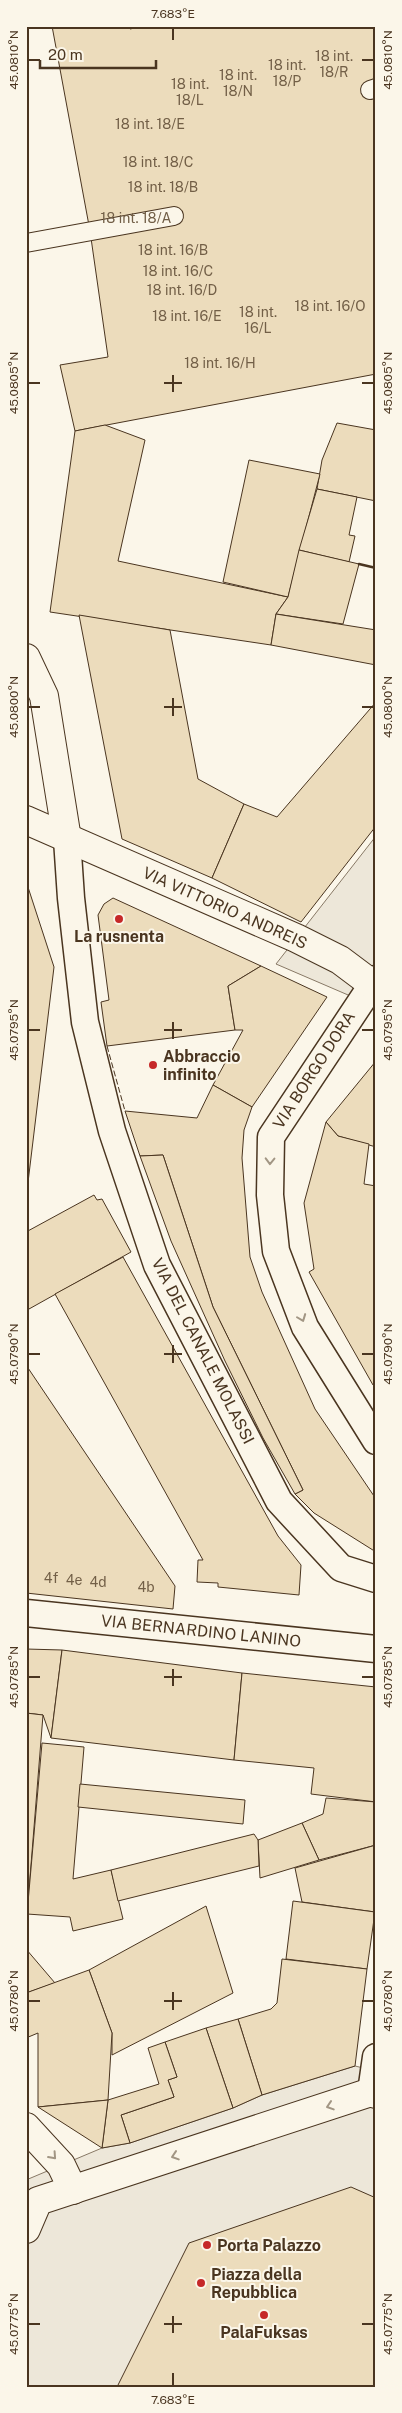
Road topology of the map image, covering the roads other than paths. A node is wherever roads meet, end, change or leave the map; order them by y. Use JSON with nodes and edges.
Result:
{"nodes":[{"id":1,"x":174,"y":216,"type":"dead end"},
{"id":2,"x":26,"y":243,"type":"edge"},
{"id":3,"x":26,"y":658,"type":"edge"},
{"id":4,"x":26,"y":820,"type":"edge"},
{"id":5,"x":68,"y":839,"type":"junction"},
{"id":6,"x":374,"y":984,"type":"edge"},
{"id":7,"x":376,"y":1441,"type":"edge"},
{"id":8,"x":376,"y":1579,"type":"edge"},
{"id":9,"x":26,"y":1613,"type":"edge"},
{"id":10,"x":376,"y":1650,"type":"edge"},
{"id":11,"x":376,"y":2058,"type":"edge"},
{"id":12,"x":373,"y":2093,"type":"edge"},
{"id":13,"x":26,"y":2126,"type":"edge"},
{"id":14,"x":74,"y":2190,"type":"junction"},
{"id":15,"x":26,"y":2229,"type":"edge"}],
"edges":[{"from":1,"to":2,"type":"lane"},
{"from":3,"to":5,"type":"street"},
{"from":4,"to":5,"type":"street","name":"VIA VITTORIO ANDREIS"},
{"from":5,"to":6,"type":"street","name":"VIA VITTORIO ANDREIS"},
{"from":5,"to":8,"type":"street","name":"VIA DEL CANALE MOLASSI"},
{"from":6,"to":7,"type":"street","name":"VIA BORGO DORA","one_way":true},
{"from":9,"to":10,"type":"street","name":"VIA BERNARDINO LANINO"},
{"from":11,"to":12,"type":"street"},
{"from":12,"to":14,"type":"street","one_way":true},
{"from":13,"to":14,"type":"street","one_way":true},
{"from":14,"to":15,"type":"street"}]}
